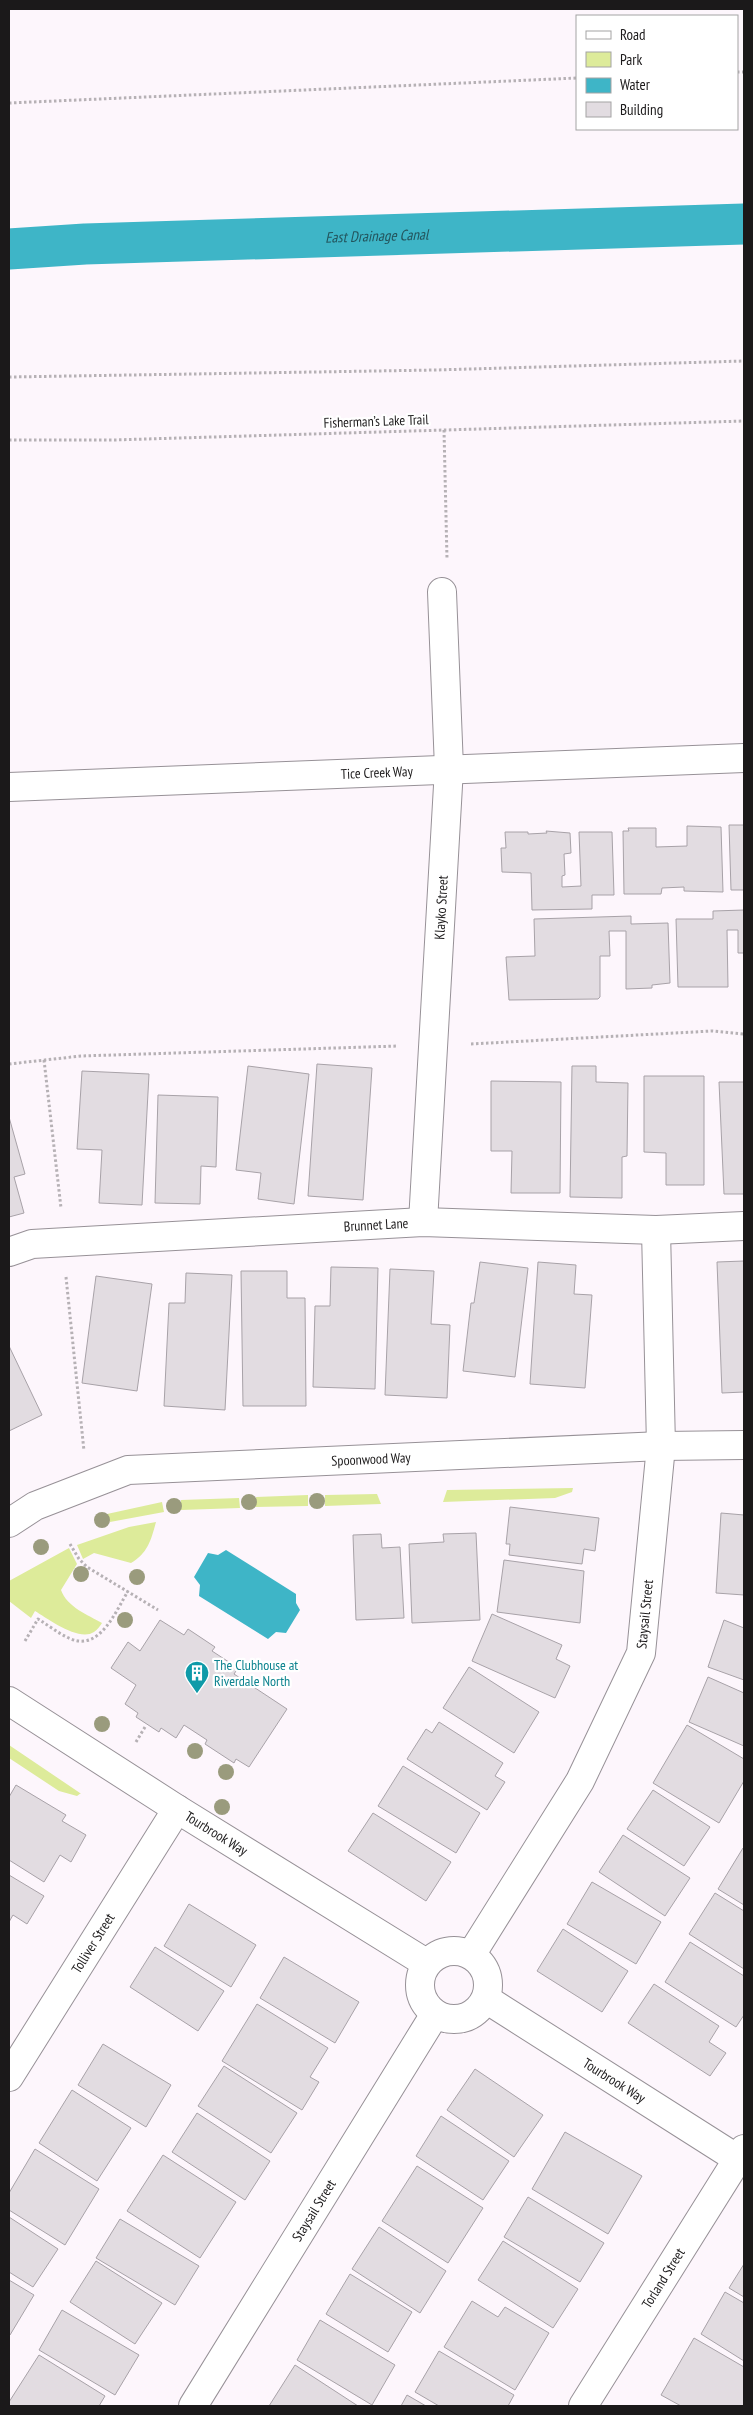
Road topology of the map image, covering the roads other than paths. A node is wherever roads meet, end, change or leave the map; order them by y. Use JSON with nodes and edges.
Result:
{"nodes":[{"id":1,"x":442,"y":592,"type":"dead end"},
{"id":2,"x":744,"y":758,"type":"edge"},
{"id":3,"x":449,"y":768,"type":"junction"},
{"id":4,"x":9,"y":787,"type":"edge"},
{"id":5,"x":423,"y":1222,"type":"junction"},
{"id":6,"x":744,"y":1226,"type":"edge"},
{"id":7,"x":656,"y":1230,"type":"junction"},
{"id":8,"x":9,"y":1252,"type":"edge"},
{"id":9,"x":744,"y":1445,"type":"edge"},
{"id":10,"x":661,"y":1446,"type":"junction"},
{"id":11,"x":9,"y":1523,"type":"edge"},
{"id":12,"x":9,"y":1701,"type":"edge"},
{"id":13,"x":177,"y":1810,"type":"junction"},
{"id":14,"x":471,"y":1955,"type":"junction"},
{"id":15,"x":426,"y":1963,"type":"junction"},
{"id":16,"x":486,"y":1999,"type":"junction"},
{"id":17,"x":435,"y":2014,"type":"junction"},
{"id":18,"x":9,"y":2077,"type":"edge"},
{"id":19,"x":742,"y":2157,"type":"edge"},
{"id":20,"x":193,"y":2406,"type":"edge"},
{"id":21,"x":583,"y":2406,"type":"edge"}],
"edges":[{"from":1,"to":3,"type":"street","name":"Klayko Street"},
{"from":2,"to":3,"type":"street","name":"Tice Creek Way"},
{"from":3,"to":4,"type":"street","name":"Tice Creek Way"},
{"from":3,"to":5,"type":"street","name":"Klayko Street"},
{"from":5,"to":7,"type":"street","name":"Brunnet Lane"},
{"from":5,"to":8,"type":"street","name":"Brunnet Lane"},
{"from":6,"to":7,"type":"street","name":"Brunnet Lane"},
{"from":7,"to":10,"type":"street","name":"Staysail Street"},
{"from":9,"to":10,"type":"street","name":"Spoonwood Way"},
{"from":10,"to":11,"type":"street","name":"Spoonwood Way"},
{"from":10,"to":14,"type":"street","name":"Staysail Street"},
{"from":12,"to":13,"type":"street","name":"Tourbrook Way"},
{"from":13,"to":15,"type":"street","name":"Tourbrook Way"},
{"from":13,"to":18,"type":"street","name":"Tolliver Street"},
{"from":14,"to":15,"type":"street"},
{"from":14,"to":16,"type":"street"},
{"from":15,"to":17,"type":"street"},
{"from":16,"to":17,"type":"street"},
{"from":16,"to":19,"type":"street","name":"Tourbrook Way"},
{"from":17,"to":20,"type":"street","name":"Staysail Street"},
{"from":19,"to":21,"type":"street","name":"Torland Street"}]}
